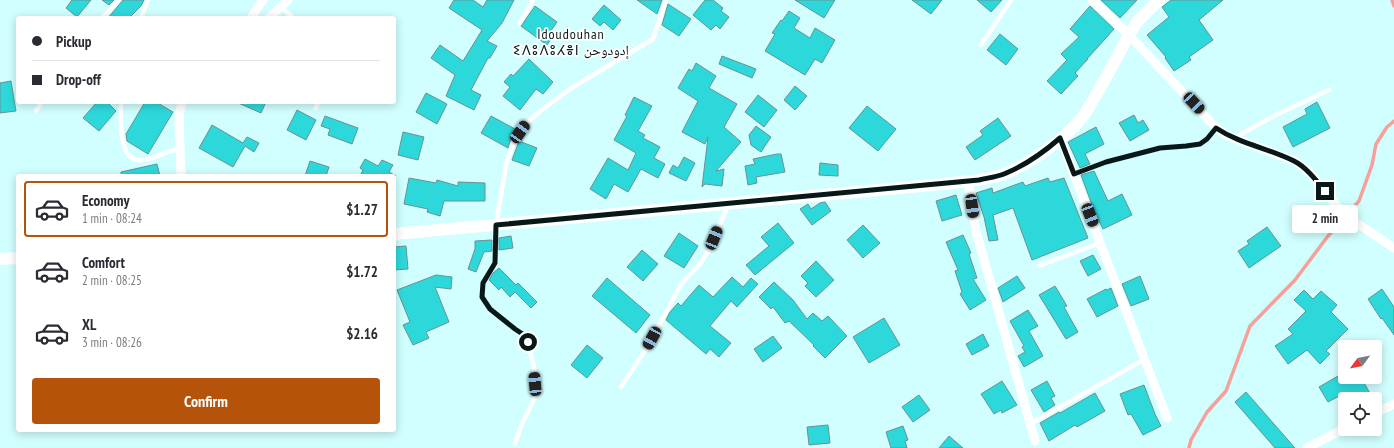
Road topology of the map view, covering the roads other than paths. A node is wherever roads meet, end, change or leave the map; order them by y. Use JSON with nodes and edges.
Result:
{"nodes":[{"id":1,"x":120,"y":0,"type":"edge"},
{"id":2,"x":148,"y":0,"type":"edge"},
{"id":3,"x":262,"y":0,"type":"edge"},
{"id":4,"x":533,"y":0,"type":"edge"},
{"id":5,"x":666,"y":0,"type":"edge"},
{"id":6,"x":1011,"y":0,"type":"edge"},
{"id":7,"x":1092,"y":0,"type":"edge"},
{"id":8,"x":1159,"y":0,"type":"edge"},
{"id":9,"x":284,"y":4,"type":"edge"},
{"id":10,"x":104,"y":16,"type":"edge"},
{"id":11,"x":142,"y":16,"type":"edge"},
{"id":12,"x":252,"y":16,"type":"edge"},
{"id":13,"x":272,"y":16,"type":"edge"},
{"id":14,"x":292,"y":16,"type":"edge"},
{"id":15,"x":520,"y":23,"type":"dead end"},
{"id":16,"x":1129,"y":35,"type":"junction"},
{"id":17,"x":981,"y":45,"type":"dead end"},
{"id":18,"x":1329,"y":90,"type":"dead end"},
{"id":19,"x":41,"y":104,"type":"edge"},
{"id":20,"x":121,"y":104,"type":"edge"},
{"id":21,"x":182,"y":104,"type":"edge"},
{"id":22,"x":317,"y":104,"type":"edge"},
{"id":23,"x":316,"y":108,"type":"dead end"},
{"id":24,"x":36,"y":111,"type":"dead end"},
{"id":25,"x":1216,"y":128,"type":"junction"},
{"id":26,"x":1060,"y":138,"type":"junction"},
{"id":27,"x":1234,"y":138,"type":"junction"},
{"id":28,"x":180,"y":149,"type":"junction"},
{"id":29,"x":181,"y":174,"type":"edge"},
{"id":30,"x":1074,"y":174,"type":"junction"},
{"id":31,"x":968,"y":181,"type":"junction"},
{"id":32,"x":728,"y":204,"type":"junction"},
{"id":33,"x":496,"y":225,"type":"junction"},
{"id":34,"x":396,"y":234,"type":"edge"},
{"id":35,"x":1100,"y":243,"type":"junction"},
{"id":36,"x":1394,"y":248,"type":"edge"},
{"id":37,"x":16,"y":258,"type":"edge"},
{"id":38,"x":2,"y":260,"type":"edge"},
{"id":39,"x":1039,"y":266,"type":"dead end"},
{"id":40,"x":1144,"y":359,"type":"junction"},
{"id":41,"x":621,"y":387,"type":"dead end"},
{"id":42,"x":1394,"y":404,"type":"edge"},
{"id":43,"x":1382,"y":410,"type":"edge"},
{"id":44,"x":1167,"y":418,"type":"dead end"},
{"id":45,"x":1030,"y":424,"type":"junction"},
{"id":46,"x":1338,"y":432,"type":"edge"},
{"id":47,"x":1035,"y":441,"type":"dead end"},
{"id":48,"x":515,"y":444,"type":"dead end"},
{"id":49,"x":1307,"y":448,"type":"edge"}],
"edges":[{"from":1,"to":10,"type":"lane"},
{"from":2,"to":11,"type":"lane"},
{"from":3,"to":12,"type":"street"},
{"from":4,"to":15,"type":"lane"},
{"from":5,"to":33,"type":"lane"},
{"from":6,"to":17,"type":"lane"},
{"from":7,"to":16,"type":"street"},
{"from":8,"to":16,"type":"street"},
{"from":9,"to":13,"type":"street"},
{"from":9,"to":14,"type":"lane"},
{"from":16,"to":25,"type":"street"},
{"from":16,"to":26,"type":"street"},
{"from":18,"to":27,"type":"lane"},
{"from":19,"to":24,"type":"lane"},
{"from":20,"to":28,"type":"lane"},
{"from":21,"to":28,"type":"street"},
{"from":22,"to":23,"type":"lane"},
{"from":25,"to":27,"type":"street"},
{"from":25,"to":30,"type":"lane"},
{"from":26,"to":30,"type":"street"},
{"from":26,"to":31,"type":"street"},
{"from":27,"to":36,"type":"street"},
{"from":28,"to":29,"type":"street"},
{"from":30,"to":35,"type":"street"},
{"from":31,"to":32,"type":"street"},
{"from":31,"to":45,"type":"street"},
{"from":32,"to":33,"type":"street"},
{"from":32,"to":41,"type":"lane"},
{"from":33,"to":34,"type":"street"},
{"from":33,"to":48,"type":"lane"},
{"from":35,"to":39,"type":"lane"},
{"from":35,"to":40,"type":"street"},
{"from":37,"to":38,"type":"street"},
{"from":40,"to":44,"type":"street"},
{"from":40,"to":45,"type":"lane"},
{"from":42,"to":43,"type":"street"},
{"from":45,"to":47,"type":"street"},
{"from":46,"to":49,"type":"street"}]}
